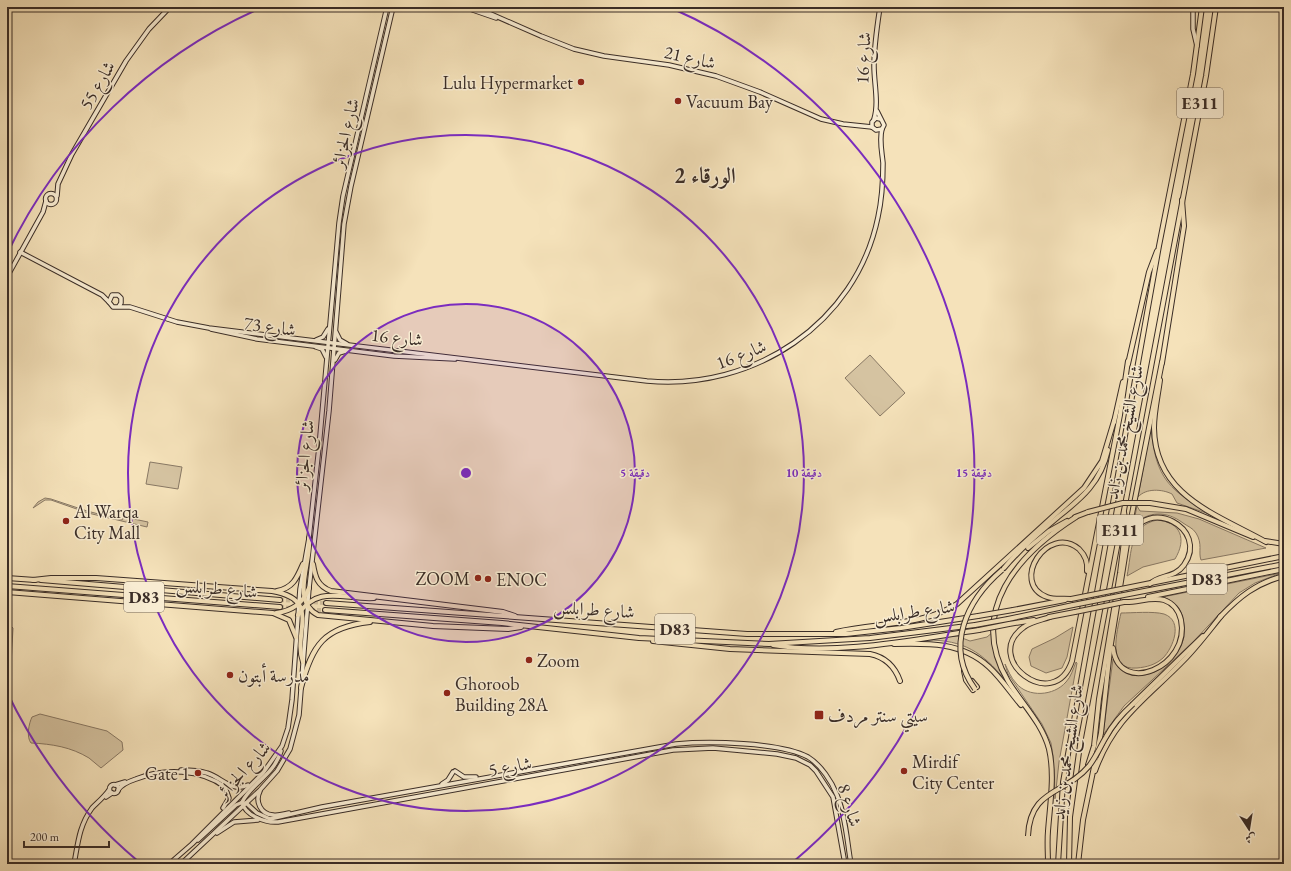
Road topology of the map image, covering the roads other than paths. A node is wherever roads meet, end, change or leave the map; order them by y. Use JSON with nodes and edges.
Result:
{"nodes":[{"id":1,"x":170,"y":7,"type":"edge"},
{"id":2,"x":388,"y":7,"type":"edge"},
{"id":3,"x":393,"y":7,"type":"edge"},
{"id":4,"x":464,"y":7,"type":"edge"},
{"id":5,"x":475,"y":7,"type":"edge"},
{"id":6,"x":880,"y":7,"type":"edge"},
{"id":7,"x":1193,"y":7,"type":"edge"},
{"id":8,"x":1202,"y":7,"type":"edge"},
{"id":9,"x":1216,"y":7,"type":"edge"},
{"id":10,"x":510,"y":22,"type":"junction"},
{"id":11,"x":1197,"y":48,"type":"junction"},
{"id":12,"x":876,"y":110,"type":"junction"},
{"id":13,"x":880,"y":119,"type":"junction"},
{"id":14,"x":873,"y":120,"type":"junction"},
{"id":15,"x":862,"y":124,"type":"junction"},
{"id":16,"x":872,"y":127,"type":"junction"},
{"id":17,"x":876,"y":130,"type":"junction"},
{"id":18,"x":882,"y":130,"type":"junction"},
{"id":19,"x":881,"y":140,"type":"junction"},
{"id":20,"x":58,"y":184,"type":"junction"},
{"id":21,"x":49,"y":194,"type":"junction"},
{"id":22,"x":56,"y":196,"type":"junction"},
{"id":23,"x":1182,"y":198,"type":"junction"},
{"id":24,"x":46,"y":201,"type":"junction"},
{"id":25,"x":52,"y":204,"type":"junction"},
{"id":26,"x":43,"y":212,"type":"junction"},
{"id":27,"x":1159,"y":246,"type":"junction"},
{"id":28,"x":20,"y":253,"type":"junction"},
{"id":29,"x":7,"y":277,"type":"edge"},
{"id":30,"x":102,"y":295,"type":"junction"},
{"id":31,"x":111,"y":296,"type":"junction"},
{"id":32,"x":121,"y":299,"type":"junction"},
{"id":33,"x":109,"y":302,"type":"junction"},
{"id":34,"x":118,"y":306,"type":"junction"},
{"id":35,"x":130,"y":307,"type":"junction"},
{"id":36,"x":330,"y":326,"type":"junction"},
{"id":37,"x":209,"y":328,"type":"junction"},
{"id":38,"x":335,"y":330,"type":"junction"},
{"id":39,"x":311,"y":340,"type":"junction"},
{"id":40,"x":328,"y":344,"type":"junction"},
{"id":41,"x":309,"y":345,"type":"junction"},
{"id":42,"x":335,"y":345,"type":"junction"},
{"id":43,"x":350,"y":345,"type":"junction"},
{"id":44,"x":352,"y":351,"type":"junction"},
{"id":45,"x":464,"y":358,"type":"junction"},
{"id":46,"x":327,"y":359,"type":"junction"},
{"id":47,"x":1128,"y":361,"type":"junction"},
{"id":48,"x":1162,"y":362,"type":"junction"},
{"id":49,"x":333,"y":365,"type":"junction"},
{"id":50,"x":1114,"y":421,"type":"junction"},
{"id":51,"x":1124,"y":510,"type":"junction"},
{"id":52,"x":1076,"y":517,"type":"junction"},
{"id":53,"x":308,"y":538,"type":"junction"},
{"id":54,"x":1266,"y":542,"type":"junction"},
{"id":55,"x":1284,"y":544,"type":"edge"},
{"id":56,"x":1284,"y":556,"type":"edge"},
{"id":57,"x":303,"y":564,"type":"junction"},
{"id":58,"x":312,"y":564,"type":"junction"},
{"id":59,"x":1284,"y":564,"type":"edge"},
{"id":60,"x":1125,"y":566,"type":"junction"},
{"id":61,"x":1003,"y":569,"type":"junction"},
{"id":62,"x":1284,"y":569,"type":"edge"},
{"id":63,"x":1284,"y":576,"type":"edge"},
{"id":64,"x":7,"y":578,"type":"edge"},
{"id":65,"x":33,"y":580,"type":"junction"},
{"id":66,"x":1087,"y":582,"type":"junction"},
{"id":67,"x":1150,"y":584,"type":"junction"},
{"id":68,"x":7,"y":586,"type":"edge"},
{"id":69,"x":309,"y":588,"type":"junction"},
{"id":70,"x":272,"y":591,"type":"junction"},
{"id":71,"x":7,"y":592,"type":"edge"},
{"id":72,"x":376,"y":597,"type":"junction"},
{"id":73,"x":304,"y":598,"type":"junction"},
{"id":74,"x":1071,"y":599,"type":"junction"},
{"id":75,"x":280,"y":600,"type":"tunnel mouth"},
{"id":76,"x":1124,"y":602,"type":"junction"},
{"id":77,"x":326,"y":603,"type":"tunnel mouth"},
{"id":78,"x":298,"y":604,"type":"junction"},
{"id":79,"x":307,"y":605,"type":"junction"},
{"id":80,"x":280,"y":607,"type":"tunnel mouth"},
{"id":81,"x":302,"y":609,"type":"junction"},
{"id":82,"x":326,"y":610,"type":"tunnel mouth"},
{"id":83,"x":273,"y":613,"type":"junction"},
{"id":84,"x":298,"y":615,"type":"junction"},
{"id":85,"x":1221,"y":616,"type":"junction"},
{"id":86,"x":518,"y":617,"type":"junction"},
{"id":87,"x":1050,"y":617,"type":"junction"},
{"id":88,"x":378,"y":621,"type":"junction"},
{"id":89,"x":526,"y":626,"type":"junction"},
{"id":90,"x":833,"y":633,"type":"junction"},
{"id":91,"x":296,"y":637,"type":"junction"},
{"id":92,"x":1113,"y":637,"type":"junction"},
{"id":93,"x":639,"y":638,"type":"junction"},
{"id":94,"x":769,"y":644,"type":"junction"},
{"id":95,"x":871,"y":645,"type":"junction"},
{"id":96,"x":302,"y":662,"type":"junction"},
{"id":97,"x":900,"y":681,"type":"dead end"},
{"id":98,"x":301,"y":688,"type":"junction"},
{"id":99,"x":975,"y":689,"type":"dead end"},
{"id":100,"x":1031,"y":714,"type":"junction"},
{"id":101,"x":730,"y":744,"type":"junction"},
{"id":102,"x":282,"y":746,"type":"junction"},
{"id":103,"x":713,"y":748,"type":"junction"},
{"id":104,"x":790,"y":750,"type":"joint"},
{"id":105,"x":789,"y":756,"type":"joint"},
{"id":106,"x":1086,"y":769,"type":"junction"},
{"id":107,"x":194,"y":772,"type":"junction"},
{"id":108,"x":479,"y":779,"type":"junction"},
{"id":109,"x":256,"y":780,"type":"junction"},
{"id":110,"x":1090,"y":784,"type":"junction"},
{"id":111,"x":115,"y":785,"type":"junction"},
{"id":112,"x":432,"y":787,"type":"junction"},
{"id":113,"x":118,"y":790,"type":"junction"},
{"id":114,"x":260,"y":790,"type":"junction"},
{"id":115,"x":111,"y":792,"type":"junction"},
{"id":116,"x":244,"y":803,"type":"junction"},
{"id":117,"x":322,"y":807,"type":"junction"},
{"id":118,"x":216,"y":818,"type":"junction"},
{"id":119,"x":259,"y":820,"type":"junction"},
{"id":120,"x":1028,"y":836,"type":"dead end"},
{"id":121,"x":207,"y":840,"type":"junction"},
{"id":122,"x":195,"y":841,"type":"junction"},
{"id":123,"x":74,"y":864,"type":"edge"},
{"id":124,"x":78,"y":864,"type":"edge"},
{"id":125,"x":169,"y":864,"type":"edge"},
{"id":126,"x":181,"y":864,"type":"edge"},
{"id":127,"x":845,"y":864,"type":"edge"},
{"id":128,"x":851,"y":864,"type":"edge"},
{"id":129,"x":1048,"y":864,"type":"edge"},
{"id":130,"x":1058,"y":864,"type":"edge"},
{"id":131,"x":1069,"y":864,"type":"edge"},
{"id":132,"x":1078,"y":864,"type":"edge"}],
"edges":[{"from":1,"to":20,"type":"street","name":"شارع 55"},
{"from":2,"to":36,"type":"street","name":"شارع الجزائر"},
{"from":3,"to":38,"type":"street","name":"شارع الجزائر"},
{"from":4,"to":10,"type":"street","name":"شارع 21"},
{"from":5,"to":10,"type":"street","name":"شارع 21"},
{"from":6,"to":12,"type":"street","name":"شارع 16"},
{"from":7,"to":11,"type":"street"},
{"from":8,"to":11,"type":"highway","name":"شارع الشيخ محمد بن زايد","number":"E311"},
{"from":9,"to":23,"type":"highway","name":"شارع الشيخ محمد بن زايد","number":"E311"},
{"from":10,"to":15,"type":"street","name":"شارع 21"},
{"from":11,"to":27,"type":"highway","name":"شارع الشيخ محمد بن زايد","number":"E311"},
{"from":12,"to":13,"type":"street","name":"شارع 16"},
{"from":12,"to":14,"type":"street","name":"شارع 16"},
{"from":13,"to":14,"type":"street"},
{"from":13,"to":18,"type":"street"},
{"from":14,"to":15,"type":"street","name":"شارع 21"},
{"from":14,"to":16,"type":"street"},
{"from":15,"to":16,"type":"street","name":"شارع 21"},
{"from":16,"to":17,"type":"street"},
{"from":17,"to":18,"type":"street"},
{"from":17,"to":19,"type":"street","name":"شارع 16"},
{"from":18,"to":19,"type":"street","name":"شارع 16"},
{"from":19,"to":45,"type":"street","name":"شارع 16"},
{"from":20,"to":21,"type":"street","name":"شارع 55"},
{"from":20,"to":22,"type":"street","name":"شارع 55"},
{"from":21,"to":22,"type":"street"},
{"from":21,"to":24,"type":"street"},
{"from":22,"to":25,"type":"street"},
{"from":23,"to":48,"type":"highway"},
{"from":23,"to":51,"type":"highway","name":"شارع الشيخ محمد بن زايد","number":"E311"},
{"from":24,"to":25,"type":"street"},
{"from":24,"to":26,"type":"street"},
{"from":25,"to":26,"type":"street"},
{"from":26,"to":28,"type":"street"},
{"from":27,"to":47,"type":"highway"},
{"from":27,"to":130,"type":"highway","name":"شارع الشيخ محمد بن زايد","number":"E311"},
{"from":28,"to":29,"type":"street"},
{"from":28,"to":30,"type":"street"},
{"from":30,"to":31,"type":"street"},
{"from":30,"to":33,"type":"street"},
{"from":31,"to":32,"type":"street"},
{"from":31,"to":33,"type":"street"},
{"from":32,"to":34,"type":"street"},
{"from":32,"to":35,"type":"street","name":"شارع 73"},
{"from":33,"to":34,"type":"street"},
{"from":34,"to":35,"type":"street","name":"شارع 73"},
{"from":35,"to":37,"type":"street","name":"شارع 73"},
{"from":36,"to":39,"type":"street"},
{"from":36,"to":40,"type":"street","name":"شارع الجزائر"},
{"from":37,"to":39,"type":"street","name":"شارع 73"},
{"from":37,"to":41,"type":"street","name":"شارع 73"},
{"from":38,"to":42,"type":"street","name":"شارع الجزائر"},
{"from":38,"to":43,"type":"street"},
{"from":39,"to":40,"type":"street","name":"شارع 73"},
{"from":40,"to":41,"type":"street","name":"شارع 73"},
{"from":40,"to":42,"type":"street","name":"شارع 16"},
{"from":40,"to":46,"type":"street","name":"شارع الجزائر"},
{"from":41,"to":46,"type":"street"},
{"from":42,"to":43,"type":"street","name":"شارع 16"},
{"from":42,"to":44,"type":"street","name":"شارع 16"},
{"from":42,"to":49,"type":"street","name":"شارع الجزائر"},
{"from":43,"to":45,"type":"street","name":"شارع 16"},
{"from":44,"to":45,"type":"street","name":"شارع 16"},
{"from":44,"to":49,"type":"street"},
{"from":46,"to":53,"type":"street","name":"شارع الجزائر"},
{"from":47,"to":50,"type":"highway"},
{"from":47,"to":66,"type":"highway"},
{"from":48,"to":54,"type":"highway"},
{"from":48,"to":60,"type":"highway"},
{"from":49,"to":58,"type":"street","name":"شارع الجزائر"},
{"from":50,"to":61,"type":"highway"},
{"from":50,"to":90,"type":"highway"},
{"from":51,"to":106,"type":"highway"},
{"from":51,"to":131,"type":"highway","name":"شارع الشيخ محمد بن زايد","number":"E311"},
{"from":52,"to":54,"type":"highway","bridge":true},
{"from":52,"to":61,"type":"highway"},
{"from":52,"to":100,"type":"highway"},
{"from":53,"to":57,"type":"street","name":"شارع الجزائر"},
{"from":53,"to":73,"type":"highway"},
{"from":54,"to":55,"type":"highway"},
{"from":56,"to":67,"type":"highway","number":"D83"},
{"from":57,"to":70,"type":"highway"},
{"from":57,"to":78,"type":"street","name":"شارع الجزائر"},
{"from":58,"to":69,"type":"street","name":"شارع الجزائر"},
{"from":58,"to":72,"type":"highway"},
{"from":59,"to":94,"type":"highway","name":"شارع طرابلس","number":"D83","bridge":true},
{"from":60,"to":67,"type":"highway"},
{"from":60,"to":92,"type":"highway"},
{"from":61,"to":99,"type":"highway","bridge":true},
{"from":62,"to":76,"type":"highway"},
{"from":63,"to":85,"type":"highway"},
{"from":64,"to":65,"type":"highway","name":"شارع طرابلس","number":"D83"},
{"from":65,"to":70,"type":"highway"},
{"from":65,"to":75,"type":"highway","name":"شارع طرابلس","number":"D83"},
{"from":66,"to":74,"type":"highway"},
{"from":66,"to":87,"type":"highway"},
{"from":67,"to":74,"type":"highway","number":"D83","bridge":true},
{"from":68,"to":80,"type":"highway","name":"شارع طرابلس","number":"D83"},
{"from":69,"to":73,"type":"highway"},
{"from":69,"to":79,"type":"street","name":"شارع الجزائر"},
{"from":70,"to":78,"type":"highway"},
{"from":71,"to":83,"type":"highway"},
{"from":72,"to":79,"type":"highway"},
{"from":72,"to":86,"type":"highway"},
{"from":73,"to":78,"type":"highway"},
{"from":73,"to":79,"type":"highway"},
{"from":74,"to":90,"type":"highway","name":"شارع طرابلس","number":"D83","bridge":true},
{"from":76,"to":87,"type":"highway","bridge":true},
{"from":76,"to":92,"type":"highway"},
{"from":77,"to":86,"type":"highway","name":"شارع طرابلس","number":"D83"},
{"from":78,"to":81,"type":"highway"},
{"from":78,"to":83,"type":"highway"},
{"from":78,"to":84,"type":"street","name":"شارع الجزائر"},
{"from":79,"to":81,"type":"highway"},
{"from":79,"to":88,"type":"highway"},
{"from":79,"to":96,"type":"street","name":"شارع الجزائر"},
{"from":81,"to":84,"type":"highway"},
{"from":81,"to":96,"type":"highway"},
{"from":82,"to":89,"type":"highway","name":"شارع طرابلس","number":"D83"},
{"from":83,"to":91,"type":"highway"},
{"from":84,"to":91,"type":"street","name":"شارع الجزائر"},
{"from":85,"to":106,"type":"highway","bridge":true},
{"from":85,"to":110,"type":"highway"},
{"from":86,"to":90,"type":"highway","name":"شارع طرابلس","number":"D83"},
{"from":87,"to":95,"type":"highway","bridge":true},
{"from":88,"to":89,"type":"highway"},
{"from":88,"to":98,"type":"highway"},
{"from":89,"to":93,"type":"highway","name":"شارع طرابلس","number":"D83"},
{"from":91,"to":102,"type":"street","name":"شارع الجزائر"},
{"from":92,"to":110,"type":"highway"},
{"from":93,"to":94,"type":"highway","name":"شارع طرابلس","number":"D83"},
{"from":93,"to":97,"type":"highway"},
{"from":94,"to":95,"type":"highway"},
{"from":95,"to":100,"type":"highway"},
{"from":96,"to":98,"type":"street","name":"شارع الجزائر"},
{"from":98,"to":114,"type":"street","name":"شارع الجزائر"},
{"from":100,"to":129,"type":"highway"},
{"from":101,"to":103,"type":"street"},
{"from":101,"to":104,"type":"street","name":"شارع 5"},
{"from":101,"to":108,"type":"street","name":"شارع 5"},
{"from":102,"to":109,"type":"street","name":"شارع الجزائر"},
{"from":102,"to":116,"type":"street"},
{"from":103,"to":105,"type":"street","name":"شارع 5"},
{"from":103,"to":119,"type":"street","name":"شارع 5"},
{"from":104,"to":128,"type":"street","name":"شارع 8"},
{"from":105,"to":127,"type":"street","name":"شارع 8"},
{"from":106,"to":120,"type":"highway","bridge":true},
{"from":107,"to":109,"type":"street"},
{"from":107,"to":111,"type":"street"},
{"from":107,"to":113,"type":"street"},
{"from":107,"to":118,"type":"street"},
{"from":108,"to":112,"type":"street","name":"شارع 5"},
{"from":108,"to":112,"type":"street"},
{"from":109,"to":118,"type":"street","name":"شارع الجزائر"},
{"from":110,"to":132,"type":"highway"},
{"from":111,"to":113,"type":"street"},
{"from":111,"to":115,"type":"street"},
{"from":112,"to":117,"type":"street","name":"شارع 5"},
{"from":113,"to":115,"type":"street"},
{"from":114,"to":116,"type":"street","name":"شارع الجزائر"},
{"from":114,"to":117,"type":"street"},
{"from":115,"to":123,"type":"street"},
{"from":115,"to":124,"type":"street"},
{"from":116,"to":117,"type":"street","name":"شارع 5"},
{"from":116,"to":119,"type":"street"},
{"from":116,"to":121,"type":"street","name":"شارع الجزائر"},
{"from":116,"to":122,"type":"street"},
{"from":118,"to":122,"type":"street","name":"شارع الجزائر"},
{"from":119,"to":121,"type":"street","name":"شارع 5"},
{"from":121,"to":126,"type":"street","name":"شارع الجزائر"},
{"from":122,"to":125,"type":"street","name":"شارع الجزائر"}]}
